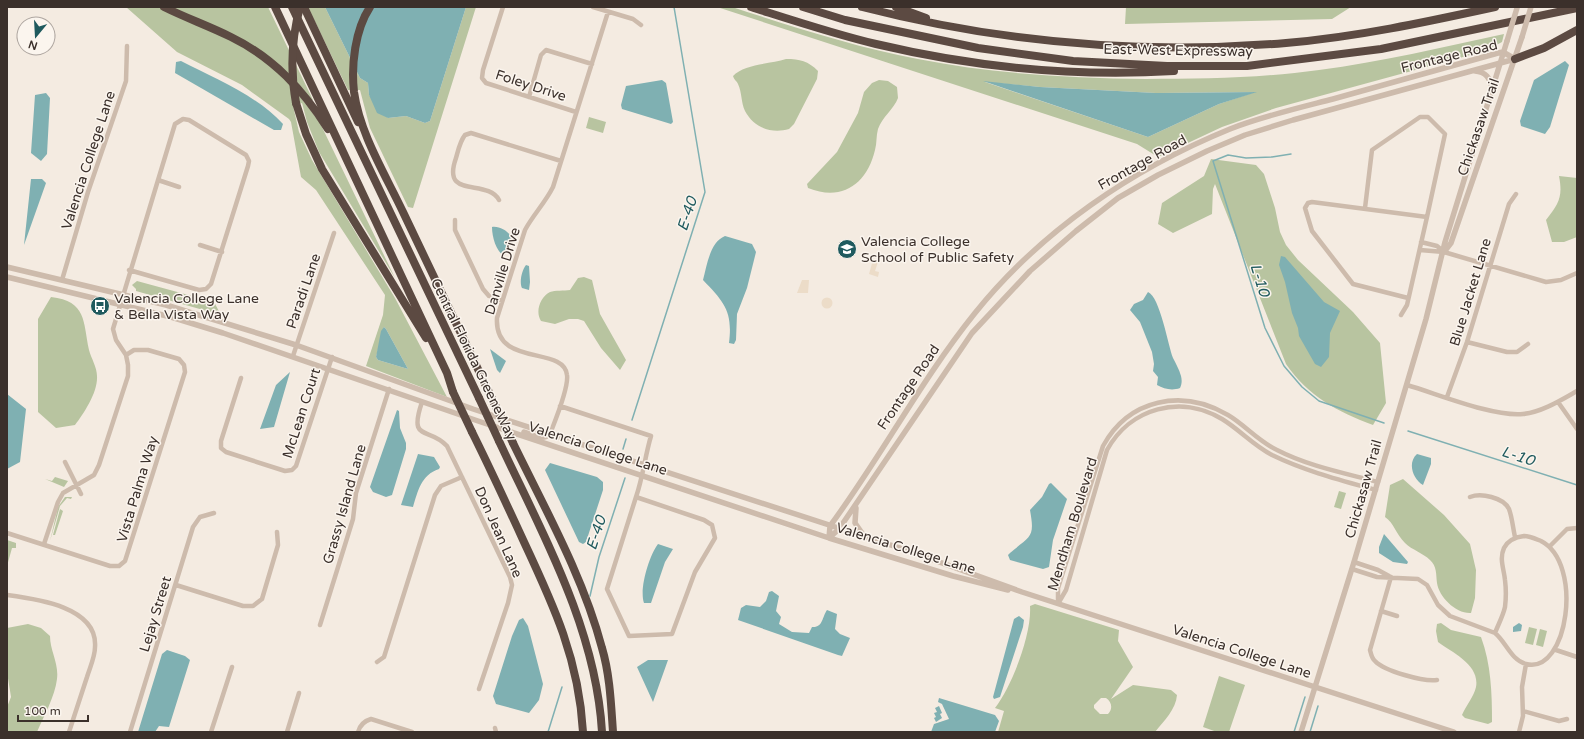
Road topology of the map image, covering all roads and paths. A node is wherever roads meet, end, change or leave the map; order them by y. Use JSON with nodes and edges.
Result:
{"nodes":[{"id":1,"x":164,"y":7,"type":"edge"},
{"id":2,"x":275,"y":7,"type":"edge"},
{"id":3,"x":292,"y":7,"type":"edge"},
{"id":4,"x":300,"y":7,"type":"edge"},
{"id":5,"x":304,"y":7,"type":"edge"},
{"id":6,"x":370,"y":7,"type":"edge"},
{"id":7,"x":503,"y":7,"type":"edge"},
{"id":8,"x":593,"y":7,"type":"edge"},
{"id":9,"x":751,"y":7,"type":"edge"},
{"id":10,"x":803,"y":7,"type":"edge"},
{"id":11,"x":862,"y":7,"type":"edge"},
{"id":12,"x":896,"y":7,"type":"edge"},
{"id":13,"x":1495,"y":7,"type":"edge"},
{"id":14,"x":1518,"y":7,"type":"edge"},
{"id":15,"x":1532,"y":7,"type":"edge"},
{"id":16,"x":1577,"y":8,"type":"edge"},
{"id":17,"x":608,"y":12,"type":"junction"},
{"id":18,"x":641,"y":25,"type":"dead end"},
{"id":19,"x":956,"y":29,"type":"junction"},
{"id":20,"x":1577,"y":30,"type":"edge"},
{"id":21,"x":127,"y":46,"type":"dead end"},
{"id":22,"x":1503,"y":52,"type":"junction"},
{"id":23,"x":1515,"y":59,"type":"junction"},
{"id":24,"x":1501,"y":62,"type":"junction"},
{"id":25,"x":592,"y":64,"type":"junction"},
{"id":26,"x":1247,"y":66,"type":"junction"},
{"id":27,"x":1473,"y":71,"type":"junction"},
{"id":28,"x":1492,"y":88,"type":"junction"},
{"id":29,"x":529,"y":96,"type":"junction"},
{"id":30,"x":576,"y":112,"type":"junction"},
{"id":31,"x":338,"y":140,"type":"junction"},
{"id":32,"x":561,"y":161,"type":"junction"},
{"id":33,"x":381,"y":165,"type":"junction"},
{"id":34,"x":158,"y":180,"type":"junction"},
{"id":35,"x":179,"y":187,"type":"dead end"},
{"id":36,"x":1516,"y":194,"type":"dead end"},
{"id":37,"x":499,"y":200,"type":"dead end"},
{"id":38,"x":1365,"y":208,"type":"junction"},
{"id":39,"x":1427,"y":217,"type":"junction"},
{"id":40,"x":455,"y":220,"type":"dead end"},
{"id":41,"x":334,"y":233,"type":"dead end"},
{"id":42,"x":1422,"y":242,"type":"junction"},
{"id":43,"x":200,"y":245,"type":"dead end"},
{"id":44,"x":1420,"y":250,"type":"junction"},
{"id":45,"x":222,"y":252,"type":"junction"},
{"id":46,"x":1444,"y":252,"type":"junction"},
{"id":47,"x":1490,"y":266,"type":"junction"},
{"id":48,"x":7,"y":267,"type":"edge"},
{"id":49,"x":129,"y":270,"type":"junction"},
{"id":50,"x":1577,"y":273,"type":"edge"},
{"id":51,"x":7,"y":277,"type":"edge"},
{"id":52,"x":62,"y":280,"type":"junction"},
{"id":53,"x":122,"y":294,"type":"junction"},
{"id":54,"x":1408,"y":298,"type":"junction"},
{"id":55,"x":502,"y":301,"type":"junction"},
{"id":56,"x":119,"y":304,"type":"junction"},
{"id":57,"x":1401,"y":315,"type":"dead end"},
{"id":58,"x":1467,"y":342,"type":"junction"},
{"id":59,"x":1528,"y":344,"type":"dead end"},
{"id":60,"x":296,"y":345,"type":"junction"},
{"id":61,"x":126,"y":355,"type":"junction"},
{"id":62,"x":293,"y":356,"type":"junction"},
{"id":63,"x":332,"y":357,"type":"junction"},
{"id":64,"x":327,"y":368,"type":"junction"},
{"id":65,"x":447,"y":373,"type":"junction"},
{"id":66,"x":241,"y":378,"type":"dead end"},
{"id":67,"x":1407,"y":385,"type":"junction"},
{"id":68,"x":389,"y":389,"type":"junction"},
{"id":69,"x":1577,"y":391,"type":"edge"},
{"id":70,"x":1447,"y":397,"type":"junction"},
{"id":71,"x":422,"y":402,"type":"junction"},
{"id":72,"x":1558,"y":402,"type":"junction"},
{"id":73,"x":560,"y":406,"type":"junction"},
{"id":74,"x":1577,"y":429,"type":"edge"},
{"id":75,"x":516,"y":434,"type":"junction"},
{"id":76,"x":550,"y":434,"type":"junction"},
{"id":77,"x":65,"y":462,"type":"dead end"},
{"id":78,"x":643,"y":465,"type":"junction"},
{"id":79,"x":642,"y":475,"type":"junction"},
{"id":80,"x":462,"y":477,"type":"junction"},
{"id":81,"x":1378,"y":482,"type":"junction"},
{"id":82,"x":76,"y":486,"type":"junction"},
{"id":83,"x":1376,"y":490,"type":"junction"},
{"id":84,"x":81,"y":494,"type":"dead end"},
{"id":85,"x":636,"y":497,"type":"junction"},
{"id":86,"x":1470,"y":497,"type":"dead end"},
{"id":87,"x":858,"y":501,"type":"junction"},
{"id":88,"x":214,"y":513,"type":"dead end"},
{"id":89,"x":830,"y":526,"type":"junction"},
{"id":90,"x":1577,"y":528,"type":"edge"},
{"id":91,"x":839,"y":529,"type":"junction"},
{"id":92,"x":277,"y":532,"type":"dead end"},
{"id":93,"x":7,"y":533,"type":"edge"},
{"id":94,"x":864,"y":536,"type":"junction"},
{"id":95,"x":1515,"y":537,"type":"junction"},
{"id":96,"x":829,"y":538,"type":"junction"},
{"id":97,"x":44,"y":544,"type":"junction"},
{"id":98,"x":1551,"y":545,"type":"junction"},
{"id":99,"x":1354,"y":562,"type":"junction"},
{"id":100,"x":1352,"y":569,"type":"junction"},
{"id":101,"x":1391,"y":577,"type":"junction"},
{"id":102,"x":176,"y":584,"type":"junction"},
{"id":103,"x":1022,"y":592,"type":"junction"},
{"id":104,"x":7,"y":595,"type":"edge"},
{"id":105,"x":1058,"y":603,"type":"junction"},
{"id":106,"x":1381,"y":611,"type":"junction"},
{"id":107,"x":1397,"y":616,"type":"dead end"},
{"id":108,"x":320,"y":625,"type":"dead end"},
{"id":109,"x":1495,"y":633,"type":"junction"},
{"id":110,"x":1556,"y":650,"type":"junction"},
{"id":111,"x":1577,"y":657,"type":"edge"},
{"id":112,"x":377,"y":662,"type":"dead end"},
{"id":113,"x":1526,"y":664,"type":"junction"},
{"id":114,"x":232,"y":667,"type":"dead end"},
{"id":115,"x":1437,"y":680,"type":"dead end"},
{"id":116,"x":1315,"y":688,"type":"junction"},
{"id":117,"x":479,"y":689,"type":"dead end"},
{"id":118,"x":299,"y":693,"type":"dead end"},
{"id":119,"x":1523,"y":711,"type":"junction"},
{"id":120,"x":1567,"y":719,"type":"dead end"},
{"id":121,"x":69,"y":732,"type":"edge"},
{"id":122,"x":130,"y":732,"type":"edge"},
{"id":123,"x":212,"y":732,"type":"edge"},
{"id":124,"x":287,"y":732,"type":"edge"},
{"id":125,"x":358,"y":732,"type":"edge"},
{"id":126,"x":412,"y":732,"type":"edge"},
{"id":127,"x":582,"y":732,"type":"edge"},
{"id":128,"x":602,"y":732,"type":"edge"},
{"id":129,"x":613,"y":732,"type":"edge"},
{"id":130,"x":1301,"y":732,"type":"edge"},
{"id":131,"x":1454,"y":732,"type":"edge"},
{"id":132,"x":1519,"y":732,"type":"edge"}],
"edges":[{"from":1,"to":31,"type":"highway"},
{"from":2,"to":31,"type":"highway","name":"Central Florida GreeneWay"},
{"from":3,"to":128,"type":"highway","name":"Central Florida GreeneWay","bridge":true},
{"from":4,"to":65,"type":"highway","bridge":true},
{"from":5,"to":33,"type":"highway"},
{"from":6,"to":33,"type":"highway"},
{"from":7,"to":29,"type":"street","name":"Foley Drive"},
{"from":8,"to":17,"type":"street"},
{"from":9,"to":26,"type":"highway"},
{"from":10,"to":26,"type":"highway","name":"East-West Expressway"},
{"from":11,"to":19,"type":"highway","name":"East-West Expressway"},
{"from":12,"to":19,"type":"highway"},
{"from":13,"to":19,"type":"highway","name":"East-West Expressway"},
{"from":14,"to":22,"type":"street","name":"Chickasaw Trail","bridge":true},
{"from":15,"to":23,"type":"street","name":"Chickasaw Trail","bridge":true},
{"from":16,"to":26,"type":"highway","name":"East-West Expressway"},
{"from":17,"to":18,"type":"street"},
{"from":17,"to":25,"type":"street","name":"Danville Drive"},
{"from":20,"to":23,"type":"highway"},
{"from":21,"to":52,"type":"street","name":"Valencia College Lane"},
{"from":22,"to":23,"type":"street","name":"Frontage Road"},
{"from":22,"to":24,"type":"street","name":"Chickasaw Trail"},
{"from":22,"to":89,"type":"street","name":"Frontage Road"},
{"from":23,"to":24,"type":"street","name":"Frontage Road"},
{"from":23,"to":46,"type":"street","name":"Chickasaw Trail"},
{"from":24,"to":27,"type":"street","name":"Frontage Road"},
{"from":24,"to":28,"type":"street","name":"Chickasaw Trail"},
{"from":25,"to":29,"type":"street"},
{"from":25,"to":30,"type":"street","name":"Danville Drive"},
{"from":27,"to":28,"type":"street"},
{"from":27,"to":87,"type":"street","name":"Frontage Road"},
{"from":28,"to":46,"type":"street","name":"Chickasaw Trail"},
{"from":29,"to":30,"type":"street","name":"Foley Drive"},
{"from":30,"to":32,"type":"street","name":"Danville Drive"},
{"from":31,"to":65,"type":"highway","name":"Central Florida GreeneWay"},
{"from":32,"to":37,"type":"street"},
{"from":32,"to":55,"type":"street","name":"Danville Drive"},
{"from":33,"to":129,"type":"highway","bridge":true},
{"from":34,"to":35,"type":"street"},
{"from":34,"to":45,"type":"street"},
{"from":34,"to":49,"type":"street"},
{"from":36,"to":47,"type":"street","name":"Blue Jacket Lane"},
{"from":38,"to":39,"type":"street"},
{"from":38,"to":39,"type":"street"},
{"from":38,"to":54,"type":"street"},
{"from":39,"to":42,"type":"street"},
{"from":40,"to":55,"type":"street"},
{"from":41,"to":60,"type":"street","name":"Paradi Lane"},
{"from":42,"to":44,"type":"street"},
{"from":42,"to":46,"type":"street"},
{"from":43,"to":45,"type":"street"},
{"from":44,"to":46,"type":"street"},
{"from":44,"to":54,"type":"street"},
{"from":45,"to":49,"type":"street"},
{"from":46,"to":47,"type":"street"},
{"from":46,"to":67,"type":"street","name":"Chickasaw Trail"},
{"from":47,"to":50,"type":"street"},
{"from":47,"to":58,"type":"street","name":"Blue Jacket Lane"},
{"from":48,"to":52,"type":"street","name":"Valencia College Lane"},
{"from":49,"to":53,"type":"street"},
{"from":51,"to":56,"type":"street","name":"Valencia College Lane"},
{"from":52,"to":53,"type":"street","name":"Valencia College Lane"},
{"from":53,"to":56,"type":"street"},
{"from":53,"to":60,"type":"street","name":"Valencia College Lane"},
{"from":54,"to":57,"type":"street"},
{"from":55,"to":73,"type":"street","name":"Danville Drive"},
{"from":56,"to":61,"type":"street"},
{"from":56,"to":62,"type":"street","name":"Valencia College Lane"},
{"from":58,"to":59,"type":"street"},
{"from":58,"to":70,"type":"street","name":"Blue Jacket Lane"},
{"from":60,"to":62,"type":"street","name":"Paradi Lane"},
{"from":60,"to":63,"type":"street","name":"Valencia College Lane"},
{"from":61,"to":82,"type":"street"},
{"from":61,"to":97,"type":"street","name":"Vista Palma Way"},
{"from":62,"to":64,"type":"street","name":"Valencia College Lane"},
{"from":63,"to":64,"type":"street","name":"McLean Court"},
{"from":63,"to":76,"type":"street","name":"Valencia College Lane"},
{"from":64,"to":66,"type":"street","name":"McLean Court"},
{"from":64,"to":68,"type":"street","name":"Valencia College Lane"},
{"from":65,"to":127,"type":"highway","name":"Central Florida GreeneWay","bridge":true},
{"from":67,"to":70,"type":"street"},
{"from":67,"to":81,"type":"street","name":"Chickasaw Trail"},
{"from":68,"to":71,"type":"street","name":"Valencia College Lane"},
{"from":68,"to":108,"type":"street","name":"Grassy Island Lane"},
{"from":69,"to":72,"type":"street"},
{"from":70,"to":72,"type":"street"},
{"from":71,"to":75,"type":"street","name":"Valencia College Lane"},
{"from":71,"to":80,"type":"street","name":"Don Jean Lane"},
{"from":72,"to":74,"type":"street"},
{"from":73,"to":76,"type":"street","name":"Danville Drive"},
{"from":73,"to":78,"type":"street"},
{"from":75,"to":76,"type":"street"},
{"from":75,"to":79,"type":"street","name":"Valencia College Lane"},
{"from":76,"to":78,"type":"street","name":"Valencia College Lane"},
{"from":77,"to":82,"type":"street"},
{"from":78,"to":79,"type":"street"},
{"from":78,"to":89,"type":"street","name":"Valencia College Lane"},
{"from":79,"to":85,"type":"street"},
{"from":79,"to":96,"type":"street","name":"Valencia College Lane"},
{"from":80,"to":112,"type":"street"},
{"from":80,"to":117,"type":"street","name":"Don Jean Lane"},
{"from":81,"to":83,"type":"street","name":"Chickasaw Trail"},
{"from":81,"to":105,"type":"street","name":"Mendham Boulevard"},
{"from":82,"to":84,"type":"street"},
{"from":82,"to":97,"type":"street"},
{"from":83,"to":99,"type":"street","name":"Chickasaw Trail"},
{"from":83,"to":105,"type":"street","name":"Mendham Boulevard"},
{"from":85,"to":85,"type":"street"},
{"from":86,"to":95,"type":"street"},
{"from":87,"to":91,"type":"street","name":"Frontage Road"},
{"from":87,"to":94,"type":"street"},
{"from":88,"to":102,"type":"street","name":"Lejay Street"},
{"from":89,"to":91,"type":"street","name":"Valencia College Lane"},
{"from":89,"to":96,"type":"street","name":"Frontage Road"},
{"from":90,"to":98,"type":"street"},
{"from":91,"to":94,"type":"street","name":"Valencia College Lane"},
{"from":91,"to":96,"type":"street","name":"Frontage Road"},
{"from":92,"to":102,"type":"street"},
{"from":93,"to":97,"type":"street","name":"Vista Palma Way"},
{"from":94,"to":103,"type":"street","name":"Valencia College Lane"},
{"from":95,"to":98,"type":"street"},
{"from":95,"to":109,"type":"street"},
{"from":96,"to":103,"type":"street","name":"Valencia College Lane"},
{"from":98,"to":110,"type":"street"},
{"from":99,"to":100,"type":"street","name":"Chickasaw Trail"},
{"from":99,"to":101,"type":"street"},
{"from":100,"to":101,"type":"street"},
{"from":100,"to":116,"type":"street","name":"Chickasaw Trail"},
{"from":101,"to":106,"type":"street"},
{"from":101,"to":109,"type":"street"},
{"from":102,"to":122,"type":"street","name":"Lejay Street"},
{"from":103,"to":105,"type":"street","name":"Valencia College Lane"},
{"from":104,"to":121,"type":"street"},
{"from":105,"to":116,"type":"street","name":"Valencia College Lane"},
{"from":106,"to":107,"type":"street"},
{"from":106,"to":115,"type":"street"},
{"from":109,"to":113,"type":"street"},
{"from":110,"to":111,"type":"street"},
{"from":110,"to":113,"type":"street"},
{"from":113,"to":119,"type":"street"},
{"from":114,"to":123,"type":"street"},
{"from":116,"to":130,"type":"street","name":"Chickasaw Trail"},
{"from":116,"to":131,"type":"street","name":"Valencia College Lane"},
{"from":118,"to":124,"type":"street"},
{"from":119,"to":120,"type":"street"},
{"from":119,"to":132,"type":"street"},
{"from":125,"to":126,"type":"street"}]}
